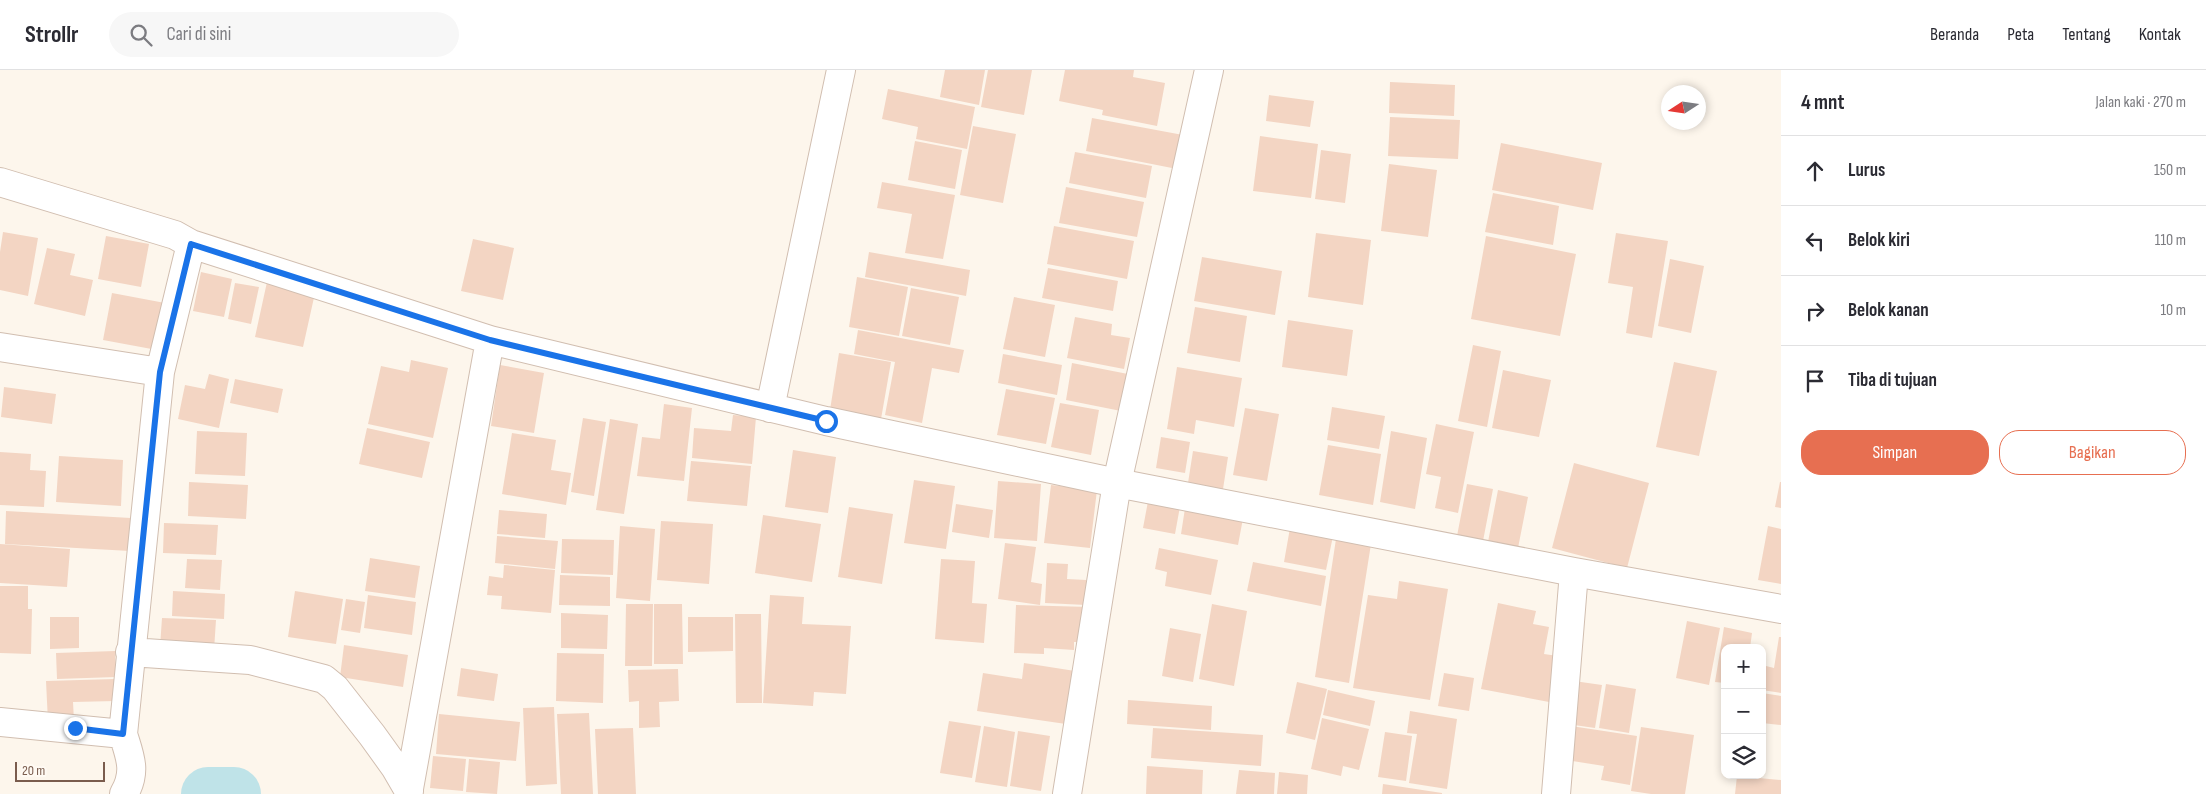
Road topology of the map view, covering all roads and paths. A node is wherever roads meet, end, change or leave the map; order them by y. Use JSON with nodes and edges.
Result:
{"nodes":[{"id":1,"x":841,"y":70,"type":"edge"},
{"id":2,"x":1209,"y":70,"type":"edge"},
{"id":3,"x":0,"y":182,"type":"edge"},
{"id":4,"x":191,"y":244,"type":"junction"},
{"id":5,"x":490,"y":340,"type":"junction"},
{"id":6,"x":0,"y":347,"type":"edge"},
{"id":7,"x":160,"y":372,"type":"junction"},
{"id":8,"x":770,"y":408,"type":"junction"},
{"id":9,"x":1117,"y":483,"type":"junction"},
{"id":10,"x":1574,"y":572,"type":"junction"},
{"id":11,"x":1781,"y":609,"type":"edge"},
{"id":12,"x":130,"y":652,"type":"junction"},
{"id":13,"x":0,"y":722,"type":"edge"},
{"id":14,"x":123,"y":734,"type":"junction"},
{"id":15,"x":409,"y":793,"type":"edge"},
{"id":16,"x":124,"y":794,"type":"edge"},
{"id":17,"x":1067,"y":794,"type":"edge"},
{"id":18,"x":1556,"y":794,"type":"edge"}],
"edges":[{"from":1,"to":8,"type":"street"},
{"from":2,"to":9,"type":"street"},
{"from":3,"to":4,"type":"street"},
{"from":4,"to":5,"type":"street"},
{"from":4,"to":7,"type":"street"},
{"from":5,"to":8,"type":"street"},
{"from":5,"to":15,"type":"street"},
{"from":6,"to":7,"type":"street"},
{"from":7,"to":12,"type":"street"},
{"from":8,"to":9,"type":"street"},
{"from":9,"to":10,"type":"street"},
{"from":9,"to":17,"type":"street"},
{"from":10,"to":11,"type":"street"},
{"from":10,"to":18,"type":"street"},
{"from":12,"to":14,"type":"street"},
{"from":12,"to":15,"type":"street"},
{"from":13,"to":14,"type":"street"},
{"from":14,"to":16,"type":"street"}]}
